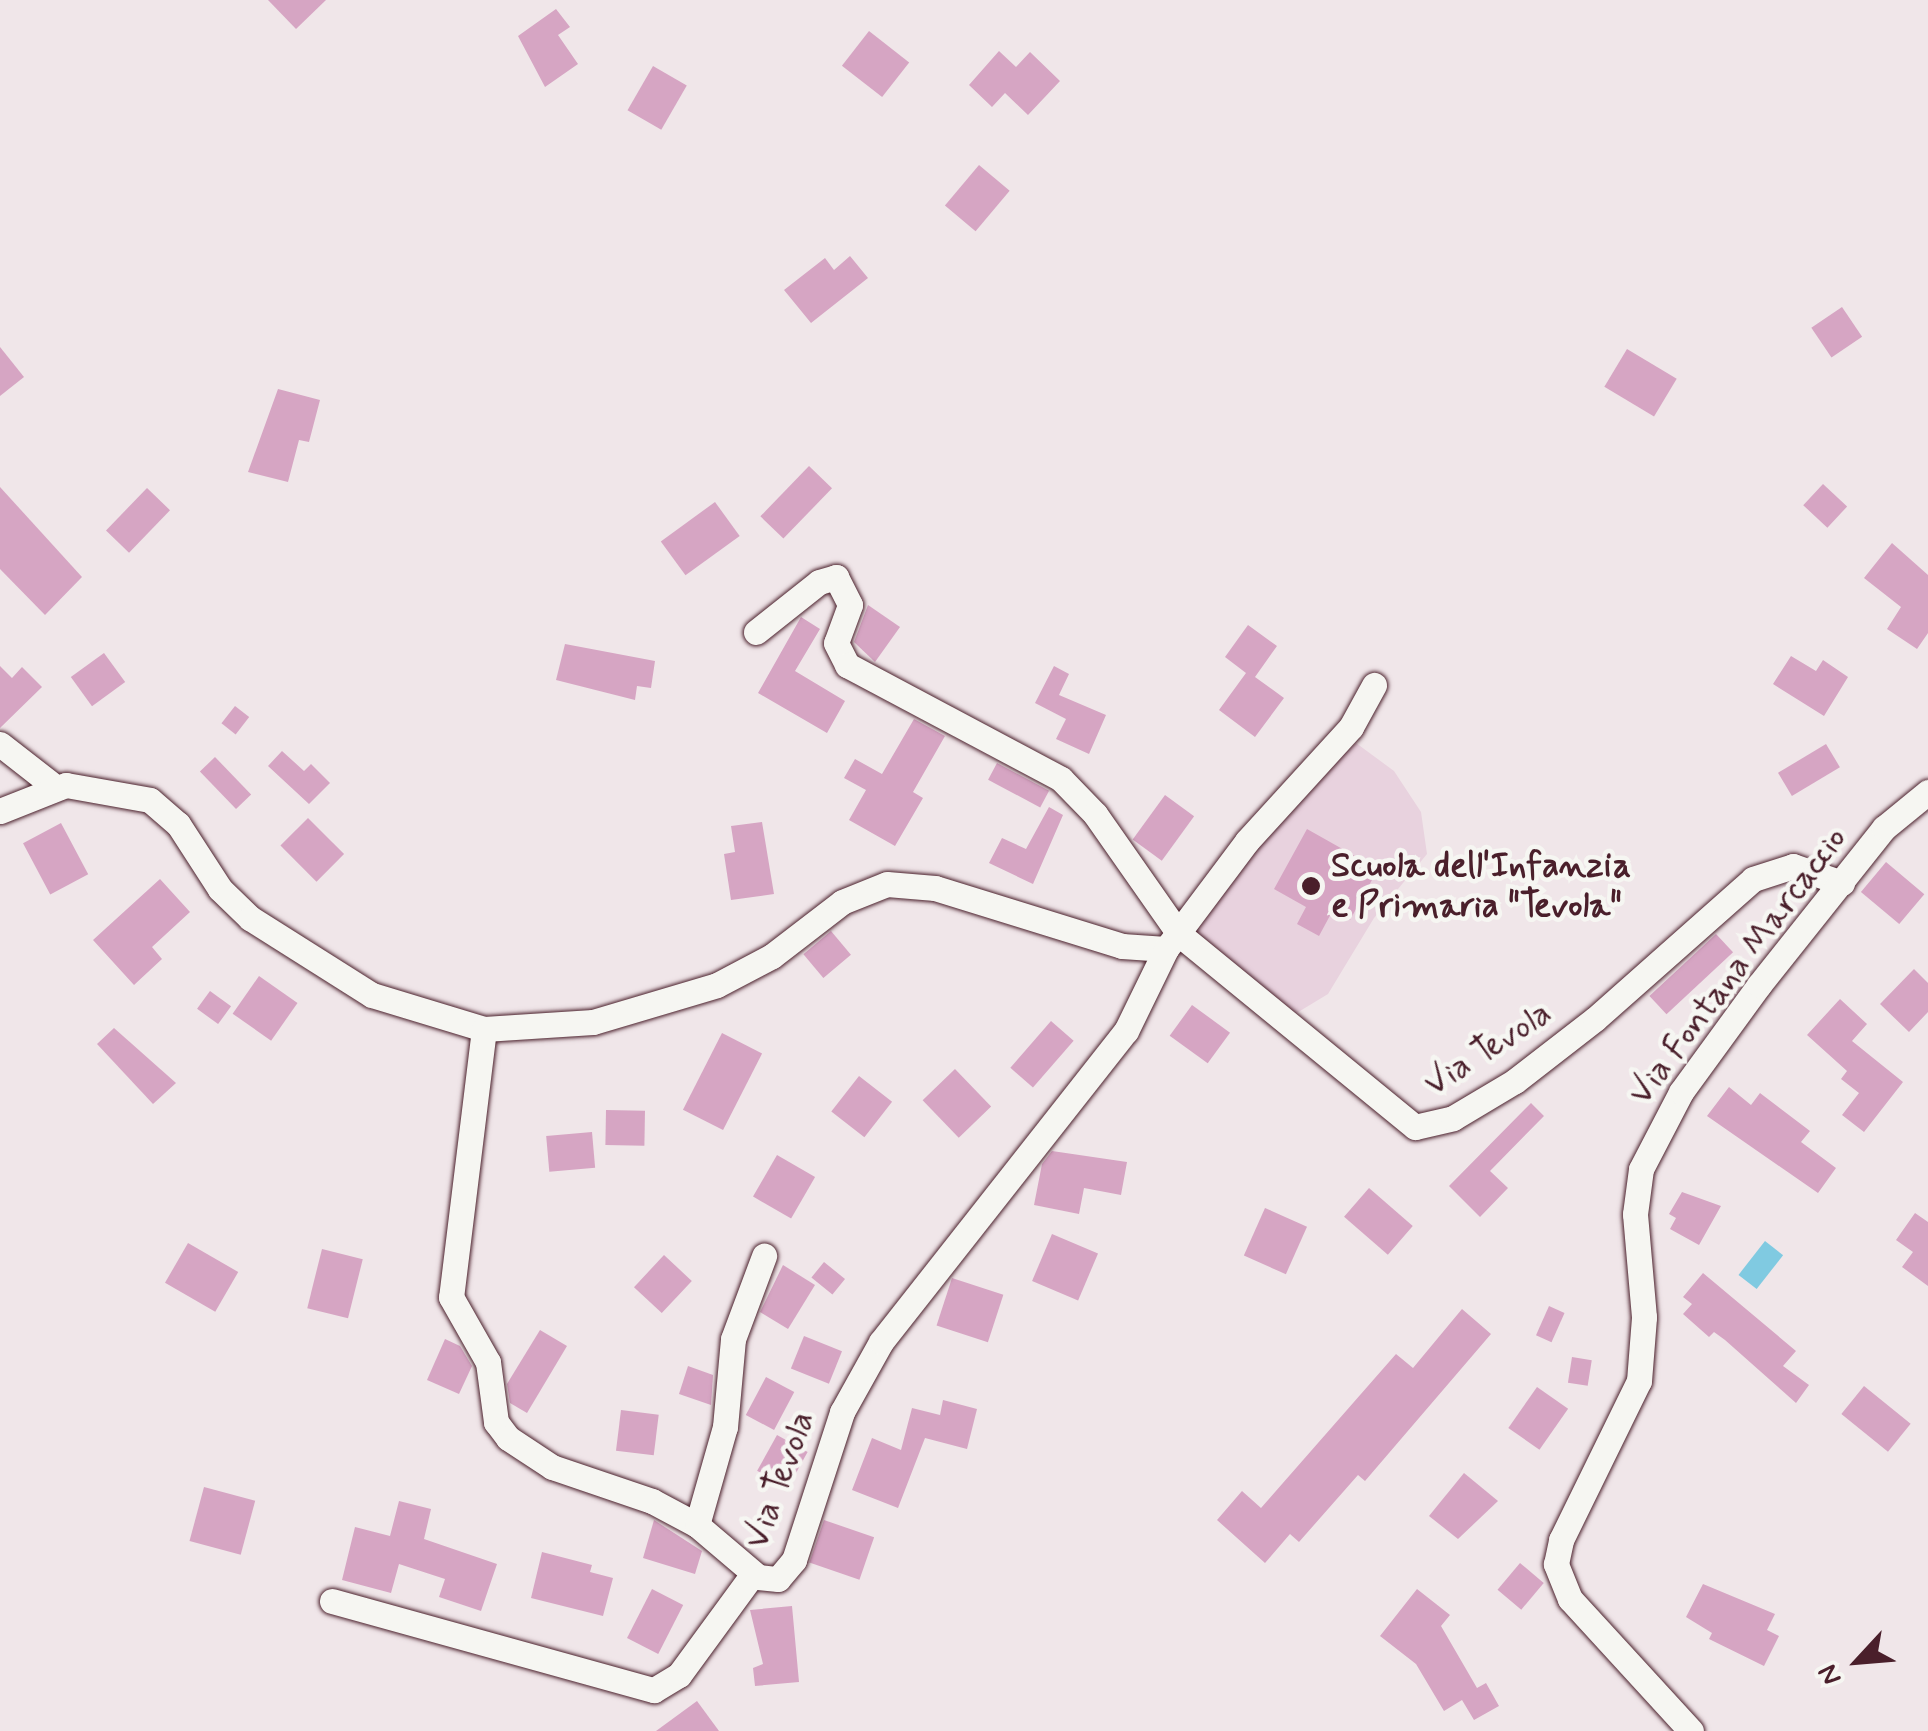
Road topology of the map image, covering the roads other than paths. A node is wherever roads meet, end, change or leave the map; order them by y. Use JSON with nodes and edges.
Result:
{"nodes":[{"id":1,"x":756,"y":632,"type":"dead end"},
{"id":2,"x":1374,"y":685,"type":"dead end"},
{"id":3,"x":0,"y":744,"type":"edge"},
{"id":4,"x":54,"y":786,"type":"junction"},
{"id":5,"x":1928,"y":792,"type":"edge"},
{"id":6,"x":0,"y":811,"type":"edge"},
{"id":7,"x":1842,"y":883,"type":"junction"},
{"id":8,"x":1173,"y":941,"type":"junction"},
{"id":9,"x":484,"y":1029,"type":"junction"},
{"id":10,"x":764,"y":1256,"type":"dead end"},
{"id":11,"x":697,"y":1525,"type":"junction"},
{"id":12,"x":753,"y":1574,"type":"junction"},
{"id":13,"x":332,"y":1601,"type":"dead end"},
{"id":14,"x":1691,"y":1731,"type":"edge"}],
"edges":[{"from":1,"to":8,"type":"street","name":"Via Tevola"},
{"from":2,"to":8,"type":"street","name":"Via Tevola"},
{"from":3,"to":4,"type":"street"},
{"from":4,"to":6,"type":"street"},
{"from":4,"to":9,"type":"street"},
{"from":5,"to":7,"type":"street","name":"Via Fontana Marcaccio"},
{"from":7,"to":8,"type":"street","name":"Via Tevola"},
{"from":7,"to":14,"type":"street","name":"Via Fontana Marcaccio"},
{"from":8,"to":9,"type":"street"},
{"from":8,"to":12,"type":"street","name":"Via Tevola"},
{"from":9,"to":11,"type":"street","name":"Via Tevola"},
{"from":10,"to":11,"type":"street"},
{"from":11,"to":12,"type":"street","name":"Via Tevola"},
{"from":12,"to":13,"type":"street"}]}
